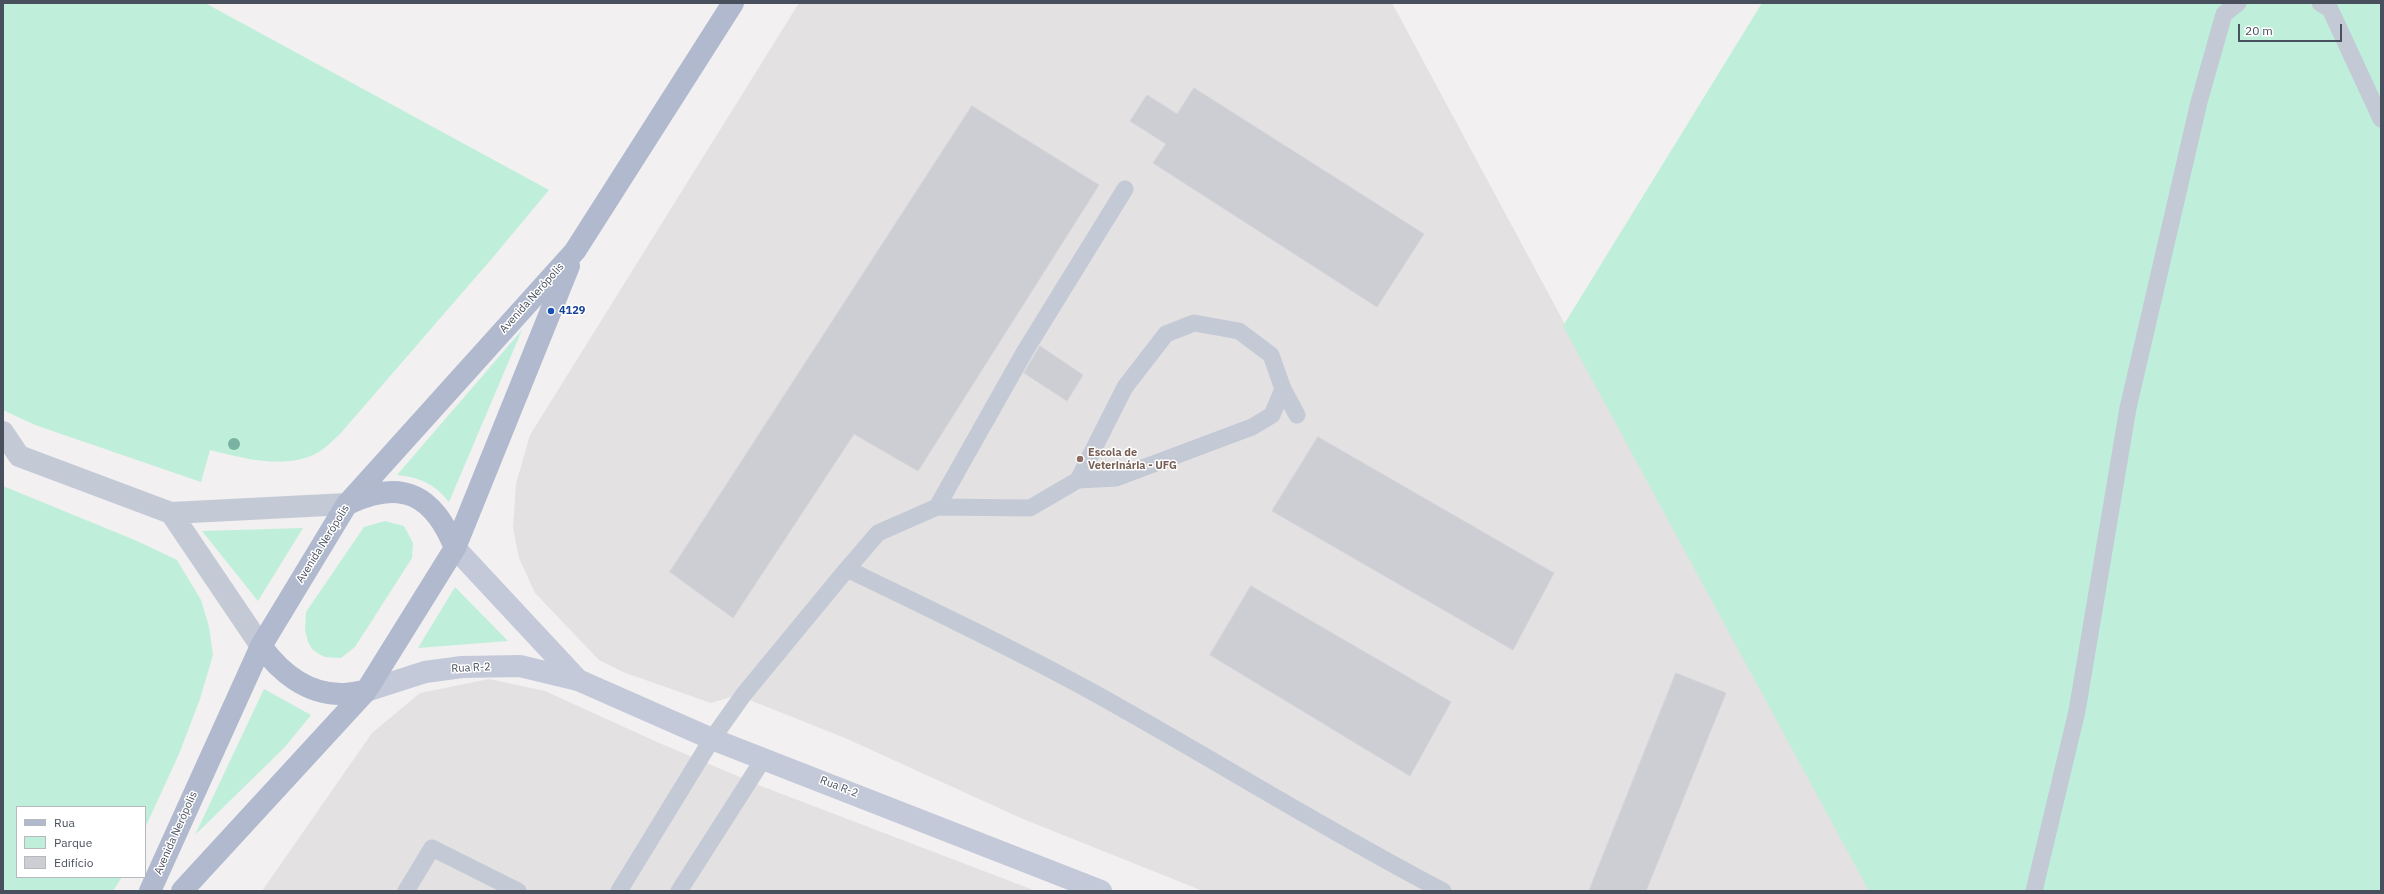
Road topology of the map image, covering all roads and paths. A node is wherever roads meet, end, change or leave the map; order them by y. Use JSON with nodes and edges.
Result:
{"nodes":[{"id":1,"x":733,"y":3,"type":"edge"},
{"id":2,"x":2238,"y":3,"type":"edge"},
{"id":3,"x":2320,"y":3,"type":"edge"},
{"id":4,"x":2381,"y":119,"type":"edge"},
{"id":5,"x":1125,"y":189,"type":"dead end"},
{"id":6,"x":575,"y":251,"type":"junction"},
{"id":7,"x":1283,"y":389,"type":"junction"},
{"id":8,"x":1297,"y":415,"type":"dead end"},
{"id":9,"x":3,"y":432,"type":"edge"},
{"id":10,"x":11,"y":458,"type":"edge"},
{"id":11,"x":1078,"y":480,"type":"junction"},
{"id":12,"x":347,"y":504,"type":"junction"},
{"id":13,"x":937,"y":507,"type":"junction"},
{"id":14,"x":171,"y":513,"type":"junction"},
{"id":15,"x":455,"y":548,"type":"junction"},
{"id":16,"x":847,"y":569,"type":"junction"},
{"id":17,"x":261,"y":646,"type":"junction"},
{"id":18,"x":578,"y":680,"type":"junction"},
{"id":19,"x":366,"y":691,"type":"junction"},
{"id":20,"x":712,"y":739,"type":"junction"},
{"id":21,"x":764,"y":758,"type":"junction"},
{"id":22,"x":150,"y":891,"type":"edge"},
{"id":23,"x":182,"y":891,"type":"edge"},
{"id":24,"x":406,"y":891,"type":"edge"},
{"id":25,"x":518,"y":891,"type":"edge"},
{"id":26,"x":619,"y":891,"type":"edge"},
{"id":27,"x":679,"y":891,"type":"edge"},
{"id":28,"x":1101,"y":891,"type":"edge"},
{"id":29,"x":1442,"y":891,"type":"edge"},
{"id":30,"x":2034,"y":891,"type":"edge"}],
"edges":[{"from":1,"to":6,"type":"main road","name":"Avenida Nerópolis"},
{"from":2,"to":30,"type":"lane"},
{"from":3,"to":4,"type":"lane"},
{"from":5,"to":13,"type":"lane"},
{"from":6,"to":12,"type":"main road","name":"Avenida Nerópolis"},
{"from":6,"to":15,"type":"main road","name":"Avenida Nerópolis"},
{"from":7,"to":8,"type":"lane"},
{"from":7,"to":11,"type":"lane"},
{"from":7,"to":11,"type":"lane"},
{"from":9,"to":10,"type":"street"},
{"from":10,"to":14,"type":"street"},
{"from":11,"to":13,"type":"lane"},
{"from":12,"to":14,"type":"street"},
{"from":12,"to":15,"type":"main road"},
{"from":12,"to":17,"type":"main road","name":"Avenida Nerópolis"},
{"from":13,"to":16,"type":"lane"},
{"from":14,"to":17,"type":"street"},
{"from":15,"to":18,"type":"street","name":"Rua R-2"},
{"from":15,"to":19,"type":"main road","name":"Avenida Nerópolis"},
{"from":16,"to":20,"type":"lane"},
{"from":16,"to":29,"type":"lane"},
{"from":17,"to":19,"type":"main road"},
{"from":17,"to":22,"type":"main road","name":"Avenida Nerópolis"},
{"from":18,"to":19,"type":"street","name":"Rua R-2"},
{"from":18,"to":20,"type":"street","name":"Rua R-2"},
{"from":19,"to":23,"type":"main road","name":"Avenida Nerópolis"},
{"from":20,"to":21,"type":"street","name":"Rua R-2"},
{"from":20,"to":26,"type":"lane"},
{"from":21,"to":27,"type":"lane"},
{"from":21,"to":28,"type":"street","name":"Rua R-2"},
{"from":24,"to":25,"type":"lane"}]}
